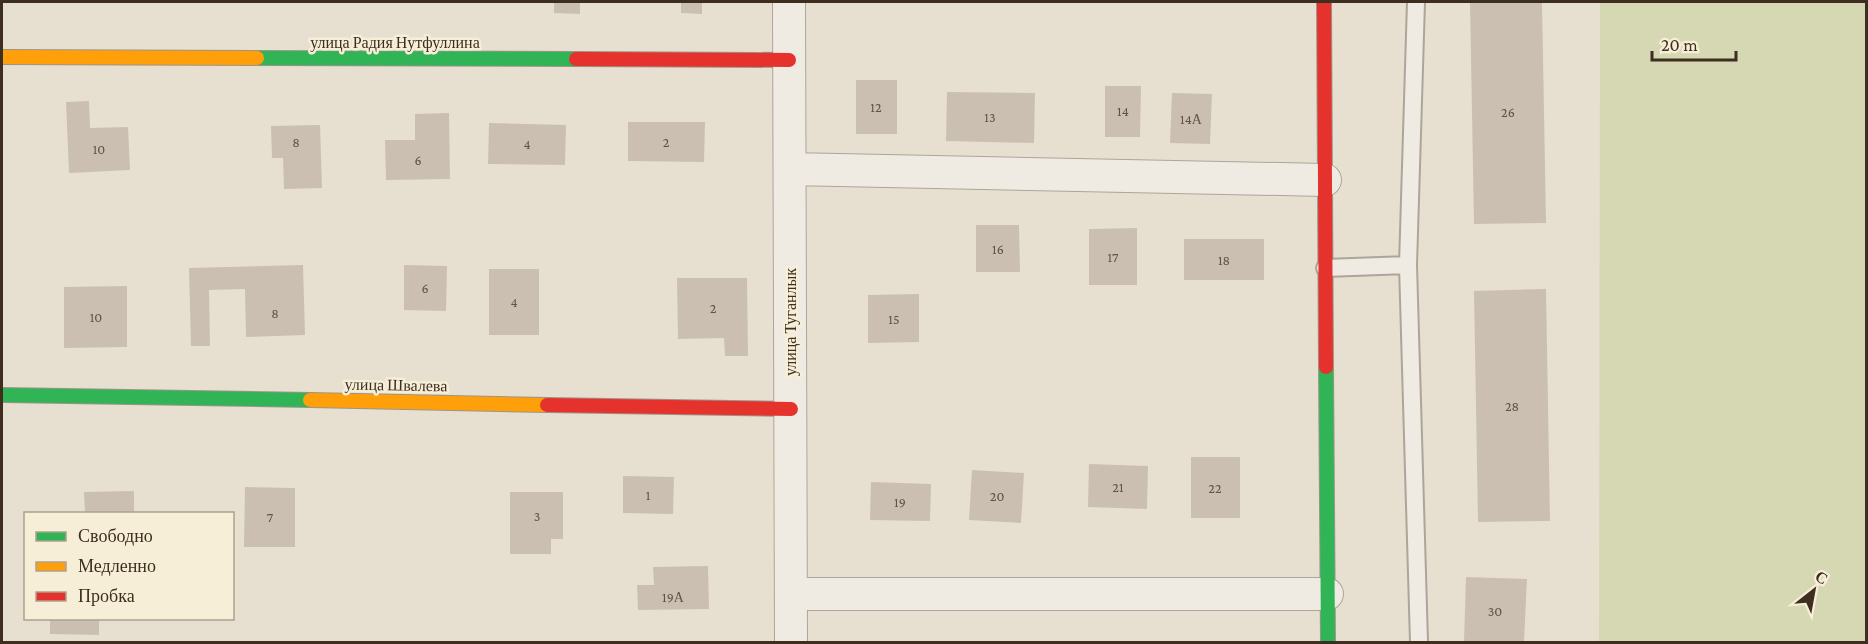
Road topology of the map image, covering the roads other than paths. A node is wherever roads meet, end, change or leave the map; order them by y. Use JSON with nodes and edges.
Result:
{"nodes":[{"id":1,"x":789,"y":2,"type":"edge"},
{"id":2,"x":1324,"y":2,"type":"edge"},
{"id":3,"x":1416,"y":2,"type":"edge"},
{"id":4,"x":2,"y":57,"type":"edge"},
{"id":5,"x":789,"y":60,"type":"junction"},
{"id":6,"x":790,"y":169,"type":"junction"},
{"id":7,"x":1325,"y":180,"type":"junction"},
{"id":8,"x":1408,"y":265,"type":"junction"},
{"id":9,"x":1325,"y":268,"type":"junction"},
{"id":10,"x":2,"y":395,"type":"edge"},
{"id":11,"x":791,"y":409,"type":"junction"},
{"id":12,"x":791,"y":594,"type":"junction"},
{"id":13,"x":1327,"y":594,"type":"junction"},
{"id":14,"x":791,"y":642,"type":"edge"},
{"id":15,"x":1328,"y":642,"type":"edge"},
{"id":16,"x":1419,"y":642,"type":"edge"}],
"edges":[{"from":1,"to":5,"type":"street","name":"улица Туганлык"},
{"from":2,"to":7,"type":"street"},
{"from":3,"to":8,"type":"lane"},
{"from":4,"to":5,"type":"street","name":"улица Радия Нутфуллина"},
{"from":5,"to":6,"type":"street","name":"улица Туганлык"},
{"from":6,"to":7,"type":"street"},
{"from":6,"to":11,"type":"street","name":"улица Туганлык"},
{"from":7,"to":9,"type":"street"},
{"from":8,"to":9,"type":"lane"},
{"from":8,"to":16,"type":"lane"},
{"from":9,"to":13,"type":"street"},
{"from":10,"to":11,"type":"street","name":"улица Швалева"},
{"from":11,"to":12,"type":"street","name":"улица Туганлык"},
{"from":12,"to":13,"type":"street"},
{"from":12,"to":14,"type":"street","name":"улица Туганлык"},
{"from":13,"to":15,"type":"street"}]}
